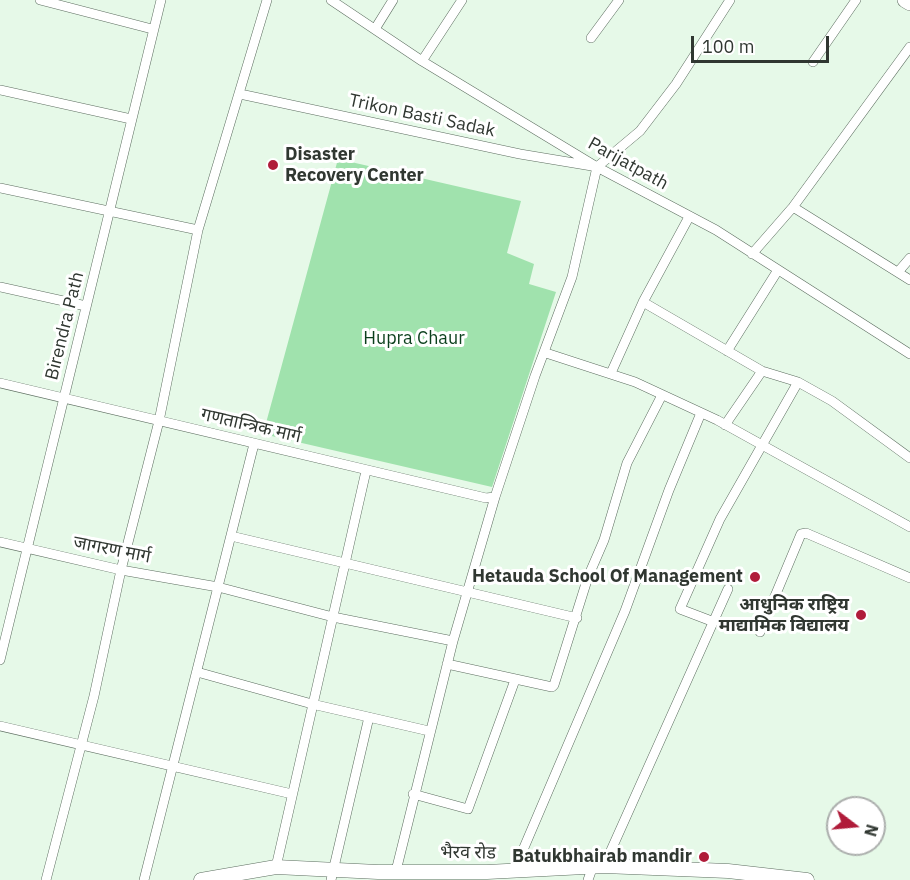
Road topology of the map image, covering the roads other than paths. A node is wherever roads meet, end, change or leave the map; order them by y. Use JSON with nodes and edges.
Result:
{"nodes":[{"id":1,"x":40,"y":0,"type":"edge"},
{"id":2,"x":161,"y":0,"type":"edge"},
{"id":3,"x":267,"y":0,"type":"edge"},
{"id":4,"x":332,"y":0,"type":"edge"},
{"id":5,"x":393,"y":0,"type":"edge"},
{"id":6,"x":462,"y":0,"type":"edge"},
{"id":7,"x":619,"y":0,"type":"edge"},
{"id":8,"x":730,"y":0,"type":"edge"},
{"id":9,"x":856,"y":0,"type":"edge"},
{"id":10,"x":905,"y":0,"type":"edge"},
{"id":11,"x":910,"y":3,"type":"edge"},
{"id":12,"x":76,"y":4,"type":"edge"},
{"id":13,"x":152,"y":29,"type":"junction"},
{"id":14,"x":375,"y":29,"type":"junction"},
{"id":15,"x":591,"y":38,"type":"dead end"},
{"id":16,"x":910,"y":47,"type":"edge"},
{"id":17,"x":422,"y":61,"type":"junction"},
{"id":18,"x":813,"y":62,"type":"dead end"},
{"id":19,"x":0,"y":90,"type":"edge"},
{"id":20,"x":240,"y":94,"type":"junction"},
{"id":21,"x":131,"y":119,"type":"junction"},
{"id":22,"x":597,"y":167,"type":"junction"},
{"id":23,"x":0,"y":188,"type":"edge"},
{"id":24,"x":793,"y":207,"type":"junction"},
{"id":25,"x":109,"y":213,"type":"junction"},
{"id":26,"x":689,"y":217,"type":"junction"},
{"id":27,"x":198,"y":230,"type":"junction"},
{"id":28,"x":752,"y":254,"type":"junction"},
{"id":29,"x":910,"y":258,"type":"edge"},
{"id":30,"x":778,"y":270,"type":"junction"},
{"id":31,"x":898,"y":272,"type":"junction"},
{"id":32,"x":910,"y":280,"type":"edge"},
{"id":33,"x":0,"y":286,"type":"edge"},
{"id":34,"x":643,"y":302,"type":"junction"},
{"id":35,"x":86,"y":306,"type":"junction"},
{"id":36,"x":728,"y":351,"type":"junction"},
{"id":37,"x":546,"y":353,"type":"junction"},
{"id":38,"x":910,"y":354,"type":"edge"},
{"id":39,"x":762,"y":371,"type":"junction"},
{"id":40,"x":611,"y":373,"type":"junction"},
{"id":41,"x":798,"y":382,"type":"junction"},
{"id":42,"x":0,"y":383,"type":"edge"},
{"id":43,"x":662,"y":395,"type":"junction"},
{"id":44,"x":64,"y":399,"type":"junction"},
{"id":45,"x":701,"y":413,"type":"junction"},
{"id":46,"x":159,"y":421,"type":"junction"},
{"id":47,"x":725,"y":425,"type":"junction"},
{"id":48,"x":254,"y":444,"type":"junction"},
{"id":49,"x":760,"y":445,"type":"junction"},
{"id":50,"x":910,"y":458,"type":"edge"},
{"id":51,"x":366,"y":471,"type":"junction"},
{"id":52,"x":495,"y":498,"type":"junction"},
{"id":53,"x":910,"y":527,"type":"edge"},
{"id":54,"x":231,"y":536,"type":"junction"},
{"id":55,"x":0,"y":542,"type":"edge"},
{"id":56,"x":27,"y":549,"type":"junction"},
{"id":57,"x":346,"y":561,"type":"junction"},
{"id":58,"x":121,"y":570,"type":"junction"},
{"id":59,"x":910,"y":578,"type":"edge"},
{"id":60,"x":218,"y":587,"type":"junction"},
{"id":61,"x":728,"y":588,"type":"dead end"},
{"id":62,"x":467,"y":592,"type":"junction"},
{"id":63,"x":333,"y":617,"type":"junction"},
{"id":64,"x":577,"y":618,"type":"junction"},
{"id":65,"x":714,"y":622,"type":"junction"},
{"id":66,"x":760,"y":632,"type":"dead end"},
{"id":67,"x":453,"y":641,"type":"junction"},
{"id":68,"x":0,"y":660,"type":"edge"},
{"id":69,"x":447,"y":664,"type":"junction"},
{"id":70,"x":197,"y":672,"type":"junction"},
{"id":71,"x":515,"y":680,"type":"junction"},
{"id":72,"x":312,"y":704,"type":"junction"},
{"id":73,"x":369,"y":717,"type":"junction"},
{"id":74,"x":0,"y":726,"type":"edge"},
{"id":75,"x":429,"y":731,"type":"junction"},
{"id":76,"x":81,"y":745,"type":"junction"},
{"id":77,"x":173,"y":766,"type":"junction"},
{"id":78,"x":292,"y":794,"type":"junction"},
{"id":79,"x":413,"y":794,"type":"junction"},
{"id":80,"x":598,"y":866,"type":"junction"},
{"id":81,"x":276,"y":867,"type":"junction"},
{"id":82,"x":396,"y":871,"type":"junction"},
{"id":83,"x":514,"y":872,"type":"junction"},
{"id":84,"x":333,"y":874,"type":"edge"},
{"id":85,"x":426,"y":875,"type":"edge"},
{"id":86,"x":711,"y":875,"type":"edge"},
{"id":87,"x":254,"y":876,"type":"edge"},
{"id":88,"x":46,"y":880,"type":"edge"},
{"id":89,"x":144,"y":880,"type":"edge"},
{"id":90,"x":201,"y":880,"type":"edge"},
{"id":91,"x":588,"y":880,"type":"edge"},
{"id":92,"x":807,"y":880,"type":"edge"}],
"edges":[{"from":1,"to":12,"type":"street"},
{"from":2,"to":13,"type":"street","name":"Birendra Path"},
{"from":3,"to":20,"type":"street"},
{"from":4,"to":14,"type":"street","name":"Parijatpath"},
{"from":5,"to":14,"type":"street"},
{"from":6,"to":17,"type":"street"},
{"from":7,"to":15,"type":"street"},
{"from":8,"to":22,"type":"street"},
{"from":9,"to":18,"type":"street"},
{"from":10,"to":11,"type":"highway"},
{"from":12,"to":13,"type":"street"},
{"from":13,"to":21,"type":"street","name":"Birendra Path"},
{"from":14,"to":17,"type":"street","name":"Parijatpath"},
{"from":16,"to":24,"type":"street"},
{"from":17,"to":22,"type":"street","name":"Parijatpath"},
{"from":19,"to":21,"type":"street"},
{"from":20,"to":22,"type":"street","name":"Trikon Basti Sadak"},
{"from":20,"to":27,"type":"street"},
{"from":21,"to":25,"type":"street","name":"Birendra Path"},
{"from":22,"to":26,"type":"street","name":"Parijatpath"},
{"from":22,"to":37,"type":"street"},
{"from":23,"to":25,"type":"street"},
{"from":24,"to":28,"type":"street"},
{"from":24,"to":31,"type":"street"},
{"from":25,"to":27,"type":"street"},
{"from":25,"to":35,"type":"street","name":"Birendra Path"},
{"from":26,"to":28,"type":"street","name":"Parijatpath"},
{"from":26,"to":34,"type":"street"},
{"from":27,"to":46,"type":"street"},
{"from":28,"to":30,"type":"street","name":"Parijatpath"},
{"from":29,"to":31,"type":"street"},
{"from":30,"to":36,"type":"street"},
{"from":30,"to":38,"type":"street","name":"Parijatpath"},
{"from":31,"to":32,"type":"street"},
{"from":33,"to":35,"type":"street"},
{"from":34,"to":36,"type":"street"},
{"from":34,"to":40,"type":"street"},
{"from":35,"to":44,"type":"street","name":"Birendra Path"},
{"from":36,"to":39,"type":"street"},
{"from":37,"to":40,"type":"street"},
{"from":37,"to":52,"type":"street"},
{"from":39,"to":41,"type":"street"},
{"from":39,"to":47,"type":"street"},
{"from":40,"to":43,"type":"street"},
{"from":41,"to":49,"type":"street"},
{"from":41,"to":50,"type":"street"},
{"from":42,"to":44,"type":"street","name":"गणतान्त्रिक मार्ग"},
{"from":43,"to":45,"type":"street"},
{"from":43,"to":64,"type":"street"},
{"from":44,"to":46,"type":"street","name":"गणतान्त्रिक मार्ग"},
{"from":44,"to":56,"type":"street","name":"Birendra Path"},
{"from":45,"to":47,"type":"street"},
{"from":45,"to":83,"type":"street"},
{"from":46,"to":48,"type":"street","name":"गणतान्त्रिक मार्ग"},
{"from":46,"to":58,"type":"street"},
{"from":47,"to":49,"type":"street"},
{"from":48,"to":51,"type":"street","name":"गणतान्त्रिक मार्ग"},
{"from":48,"to":54,"type":"street"},
{"from":49,"to":53,"type":"street"},
{"from":49,"to":65,"type":"street"},
{"from":51,"to":52,"type":"street","name":"गणतान्त्रिक मार्ग"},
{"from":51,"to":57,"type":"street"},
{"from":52,"to":62,"type":"street"},
{"from":54,"to":57,"type":"street"},
{"from":54,"to":60,"type":"street"},
{"from":55,"to":56,"type":"street","name":"जागरण मार्ग"},
{"from":56,"to":58,"type":"street","name":"जागरण मार्ग"},
{"from":56,"to":68,"type":"street","name":"Birendra Path"},
{"from":57,"to":62,"type":"street"},
{"from":57,"to":63,"type":"street"},
{"from":58,"to":60,"type":"street","name":"जागरण मार्ग"},
{"from":58,"to":76,"type":"street"},
{"from":59,"to":66,"type":"street"},
{"from":60,"to":63,"type":"street","name":"जागरण मार्ग"},
{"from":60,"to":70,"type":"street"},
{"from":61,"to":65,"type":"street"},
{"from":62,"to":64,"type":"street"},
{"from":62,"to":67,"type":"street"},
{"from":63,"to":67,"type":"street","name":"जागरण मार्ग"},
{"from":63,"to":72,"type":"street"},
{"from":64,"to":71,"type":"street"},
{"from":65,"to":80,"type":"street"},
{"from":67,"to":69,"type":"street"},
{"from":69,"to":71,"type":"street"},
{"from":69,"to":75,"type":"street"},
{"from":70,"to":72,"type":"street"},
{"from":70,"to":77,"type":"street"},
{"from":71,"to":79,"type":"street"},
{"from":72,"to":73,"type":"street"},
{"from":72,"to":78,"type":"street"},
{"from":73,"to":75,"type":"street"},
{"from":73,"to":84,"type":"street"},
{"from":74,"to":76,"type":"street"},
{"from":75,"to":79,"type":"street"},
{"from":76,"to":77,"type":"street"},
{"from":76,"to":88,"type":"street"},
{"from":77,"to":78,"type":"street"},
{"from":77,"to":89,"type":"street"},
{"from":78,"to":81,"type":"street"},
{"from":79,"to":82,"type":"street"},
{"from":80,"to":83,"type":"main road","name":"भैरव रोड"},
{"from":80,"to":86,"type":"main road","name":"भैरव रोड"},
{"from":80,"to":91,"type":"street"},
{"from":81,"to":84,"type":"main road","name":"भैरव रोड"},
{"from":81,"to":87,"type":"main road","name":"भैरव रोड"},
{"from":82,"to":84,"type":"main road","name":"भैरव रोड"},
{"from":82,"to":85,"type":"main road","name":"भैरव रोड"},
{"from":83,"to":85,"type":"main road","name":"भैरव रोड"},
{"from":86,"to":92,"type":"main road","name":"भैरव रोड"},
{"from":87,"to":90,"type":"main road","name":"भैरव रोड"}]}
